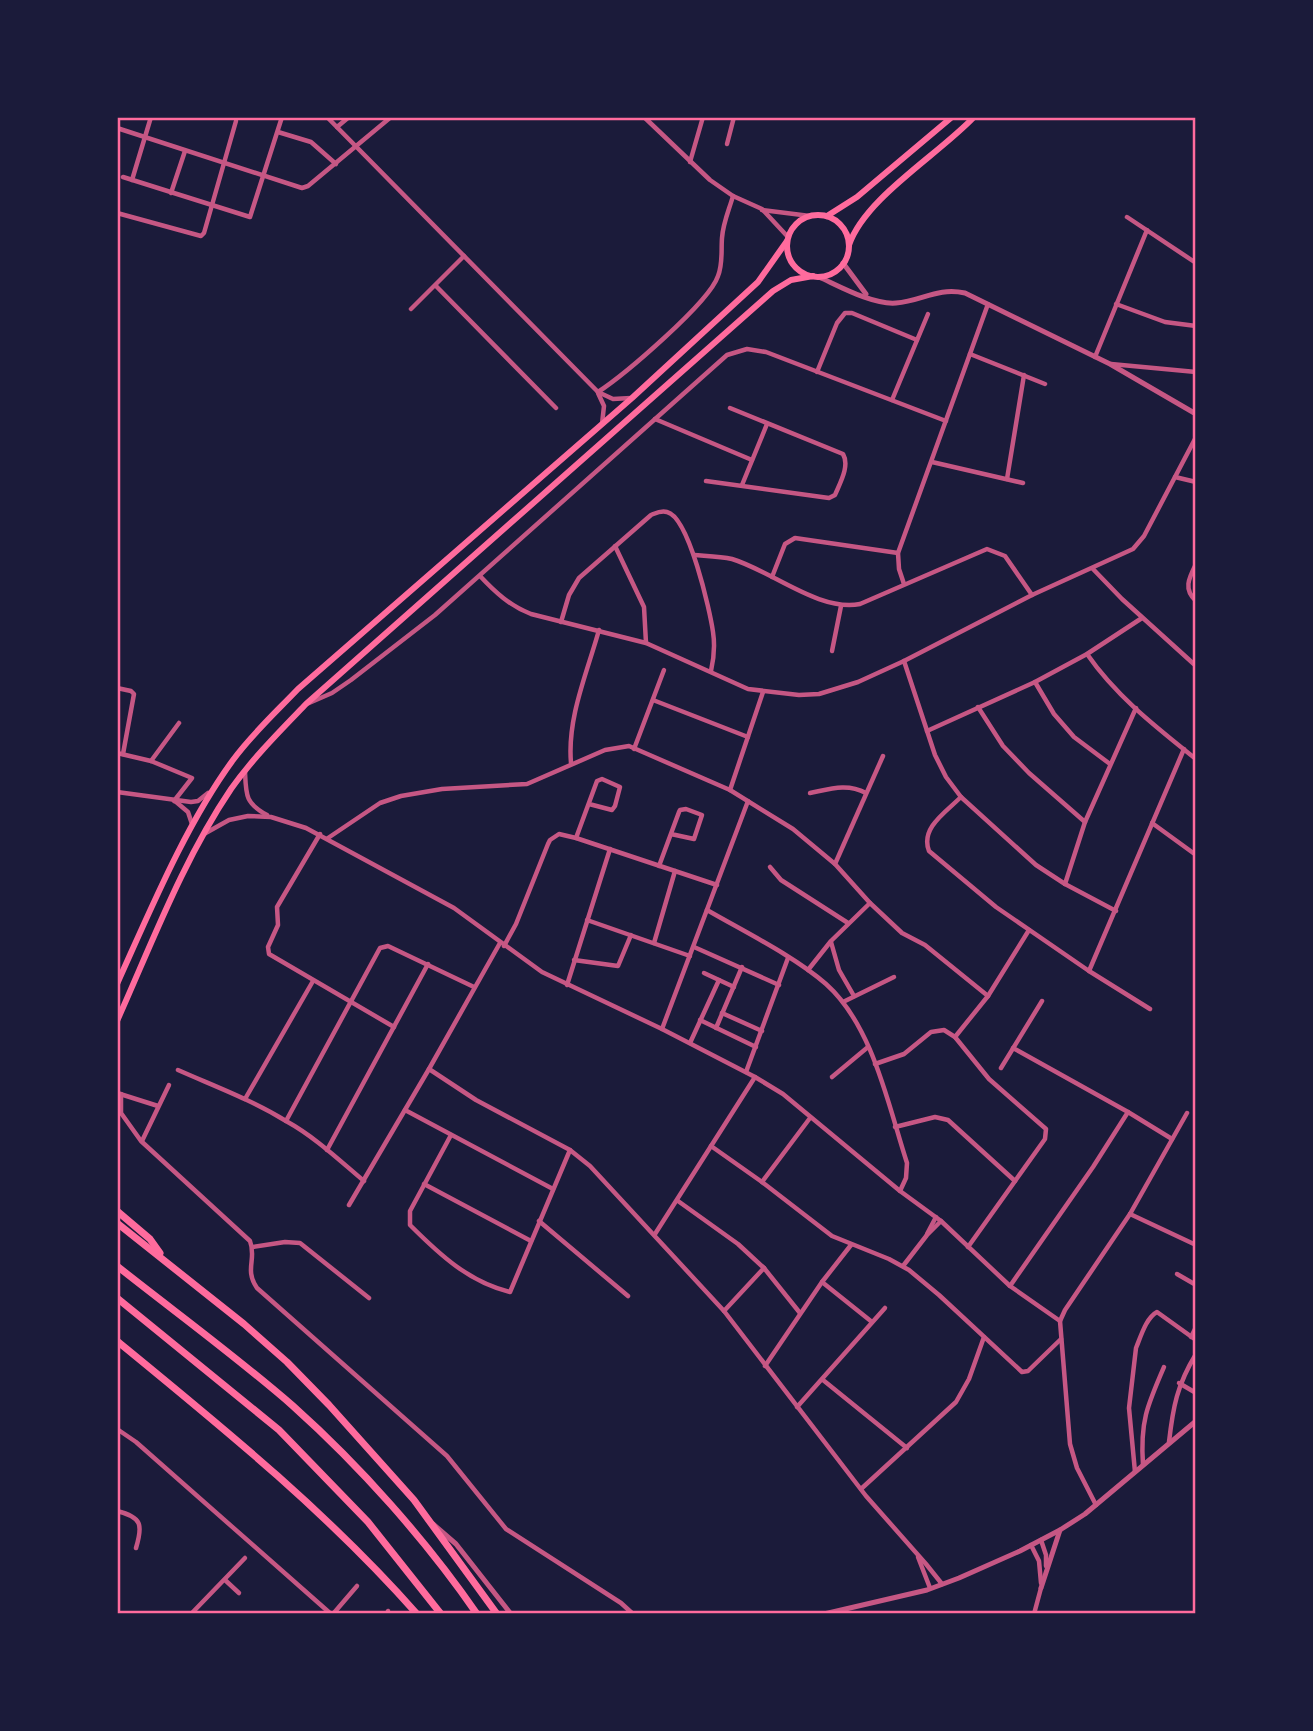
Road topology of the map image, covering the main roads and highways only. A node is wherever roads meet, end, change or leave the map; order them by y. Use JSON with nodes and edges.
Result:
{"nodes":[{"id":1,"x":953,"y":117,"type":"edge"},
{"id":2,"x":974,"y":117,"type":"edge"},
{"id":3,"x":827,"y":216,"type":"junction"},
{"id":4,"x":787,"y":239,"type":"junction"},
{"id":5,"x":848,"y":247,"type":"junction"},
{"id":6,"x":816,"y":276,"type":"junction"},
{"id":7,"x":117,"y":984,"type":"edge"},
{"id":8,"x":117,"y":1021,"type":"edge"},
{"id":9,"x":117,"y":1211,"type":"edge"},
{"id":10,"x":117,"y":1223,"type":"edge"},
{"id":11,"x":162,"y":1257,"type":"junction"},
{"id":12,"x":117,"y":1266,"type":"edge"},
{"id":13,"x":117,"y":1298,"type":"edge"},
{"id":14,"x":117,"y":1341,"type":"edge"},
{"id":15,"x":416,"y":1614,"type":"edge"},
{"id":16,"x":441,"y":1614,"type":"edge"},
{"id":17,"x":477,"y":1614,"type":"edge"},
{"id":18,"x":497,"y":1614,"type":"edge"}],
"edges":[{"from":1,"to":3,"type":"main road"},
{"from":2,"to":5,"type":"main road"},
{"from":3,"to":4,"type":"main road"},
{"from":3,"to":5,"type":"main road"},
{"from":4,"to":6,"type":"main road"},
{"from":4,"to":7,"type":"main road"},
{"from":5,"to":6,"type":"main road"},
{"from":6,"to":8,"type":"main road"},
{"from":9,"to":11,"type":"highway"},
{"from":10,"to":11,"type":"highway"},
{"from":11,"to":18,"type":"highway"},
{"from":12,"to":17,"type":"highway"},
{"from":13,"to":16,"type":"highway"},
{"from":14,"to":15,"type":"highway"}]}
